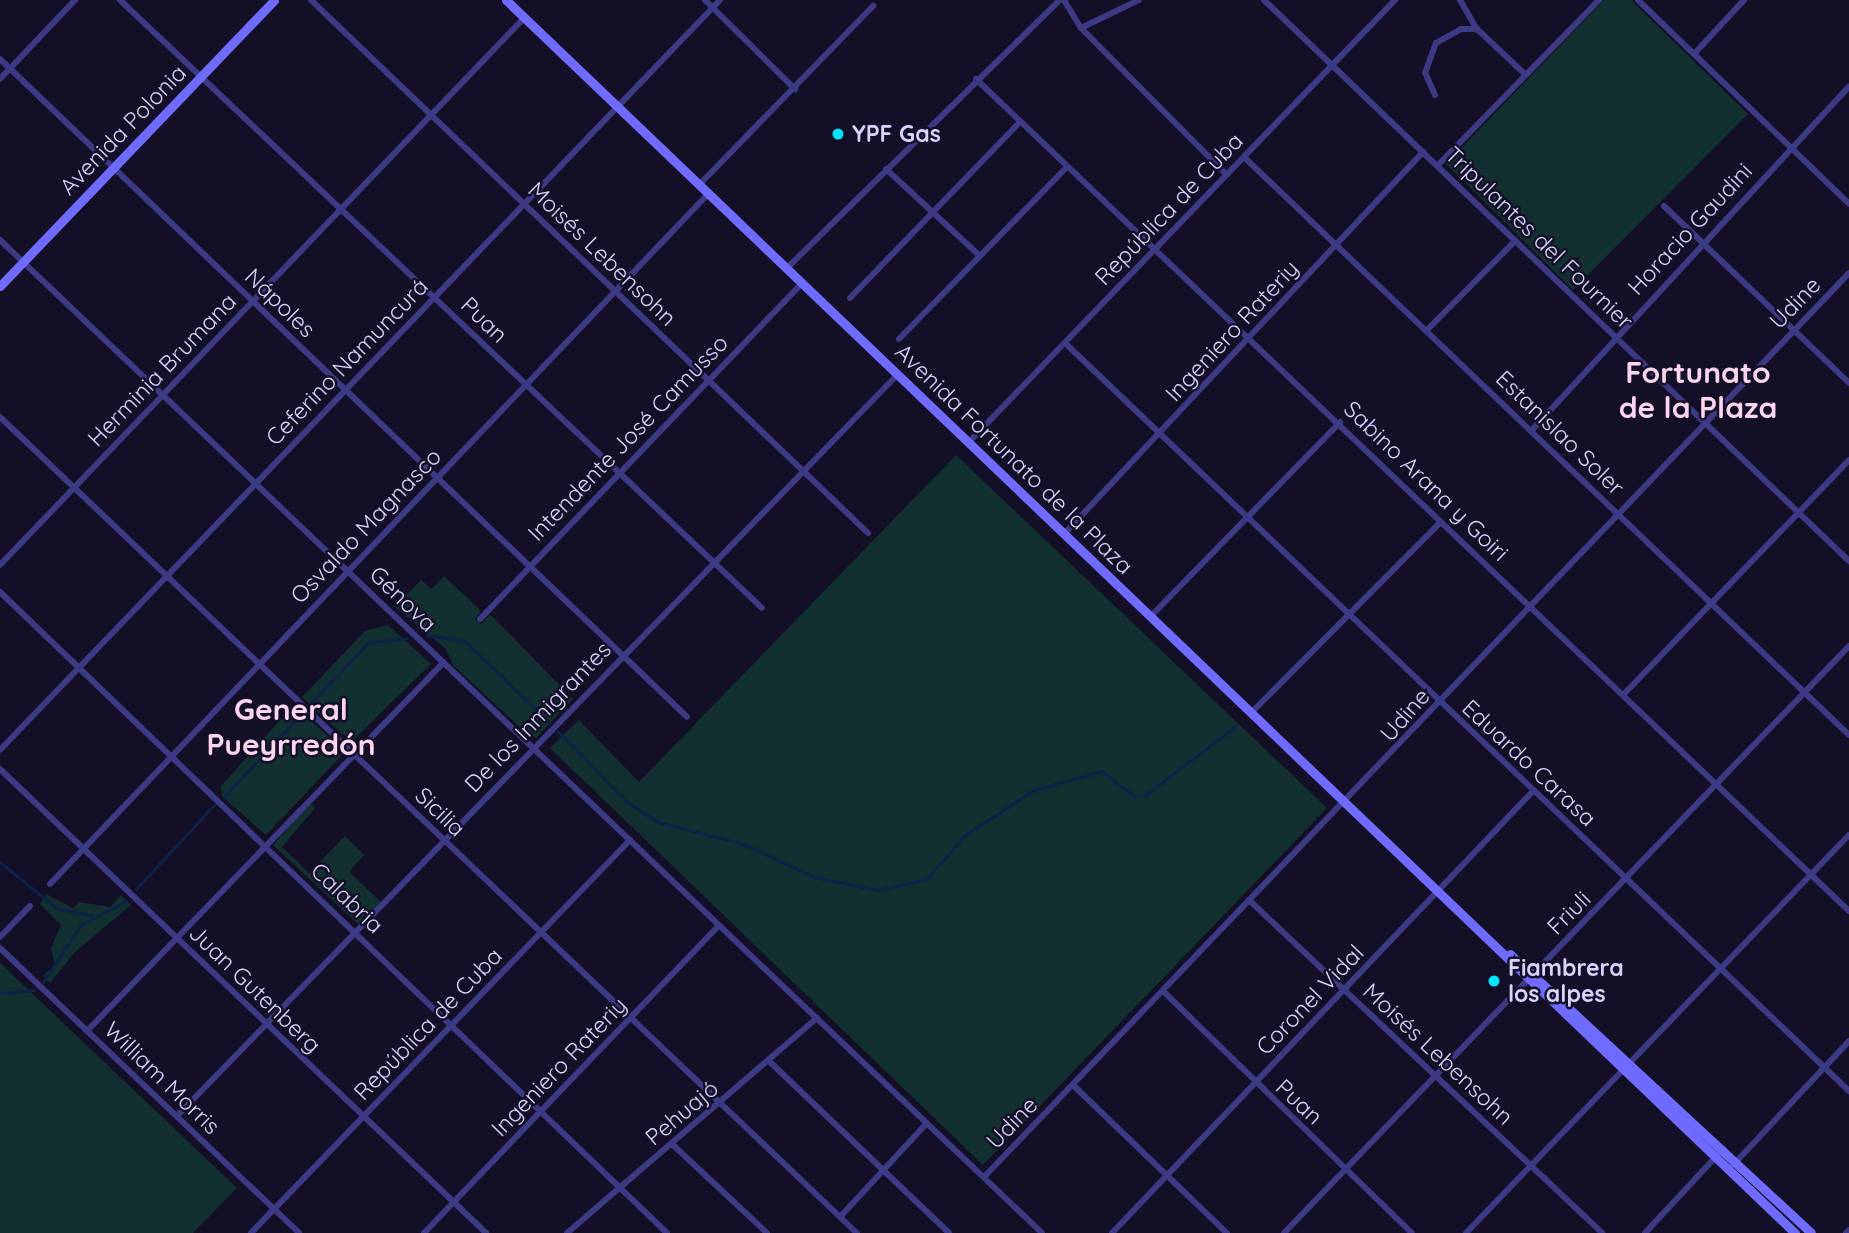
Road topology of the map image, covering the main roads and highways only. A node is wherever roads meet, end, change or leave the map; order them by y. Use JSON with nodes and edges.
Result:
{"nodes":[{"id":1,"x":274,"y":0,"type":"edge"},
{"id":2,"x":506,"y":0,"type":"edge"},
{"id":3,"x":0,"y":286,"type":"edge"},
{"id":4,"x":1498,"y":945,"type":"junction"},
{"id":5,"x":1795,"y":1233,"type":"edge"},
{"id":6,"x":1811,"y":1233,"type":"edge"}],
"edges":[{"from":1,"to":3,"type":"main road","name":"Avenida Polonia"},
{"from":2,"to":4,"type":"main road","name":"Avenida Fortunato de la Plaza"},
{"from":4,"to":5,"type":"main road","name":"Avenida Fortunato de la Plaza"},
{"from":4,"to":6,"type":"main road","name":"Avenida Fortunato de la Plaza"}]}
